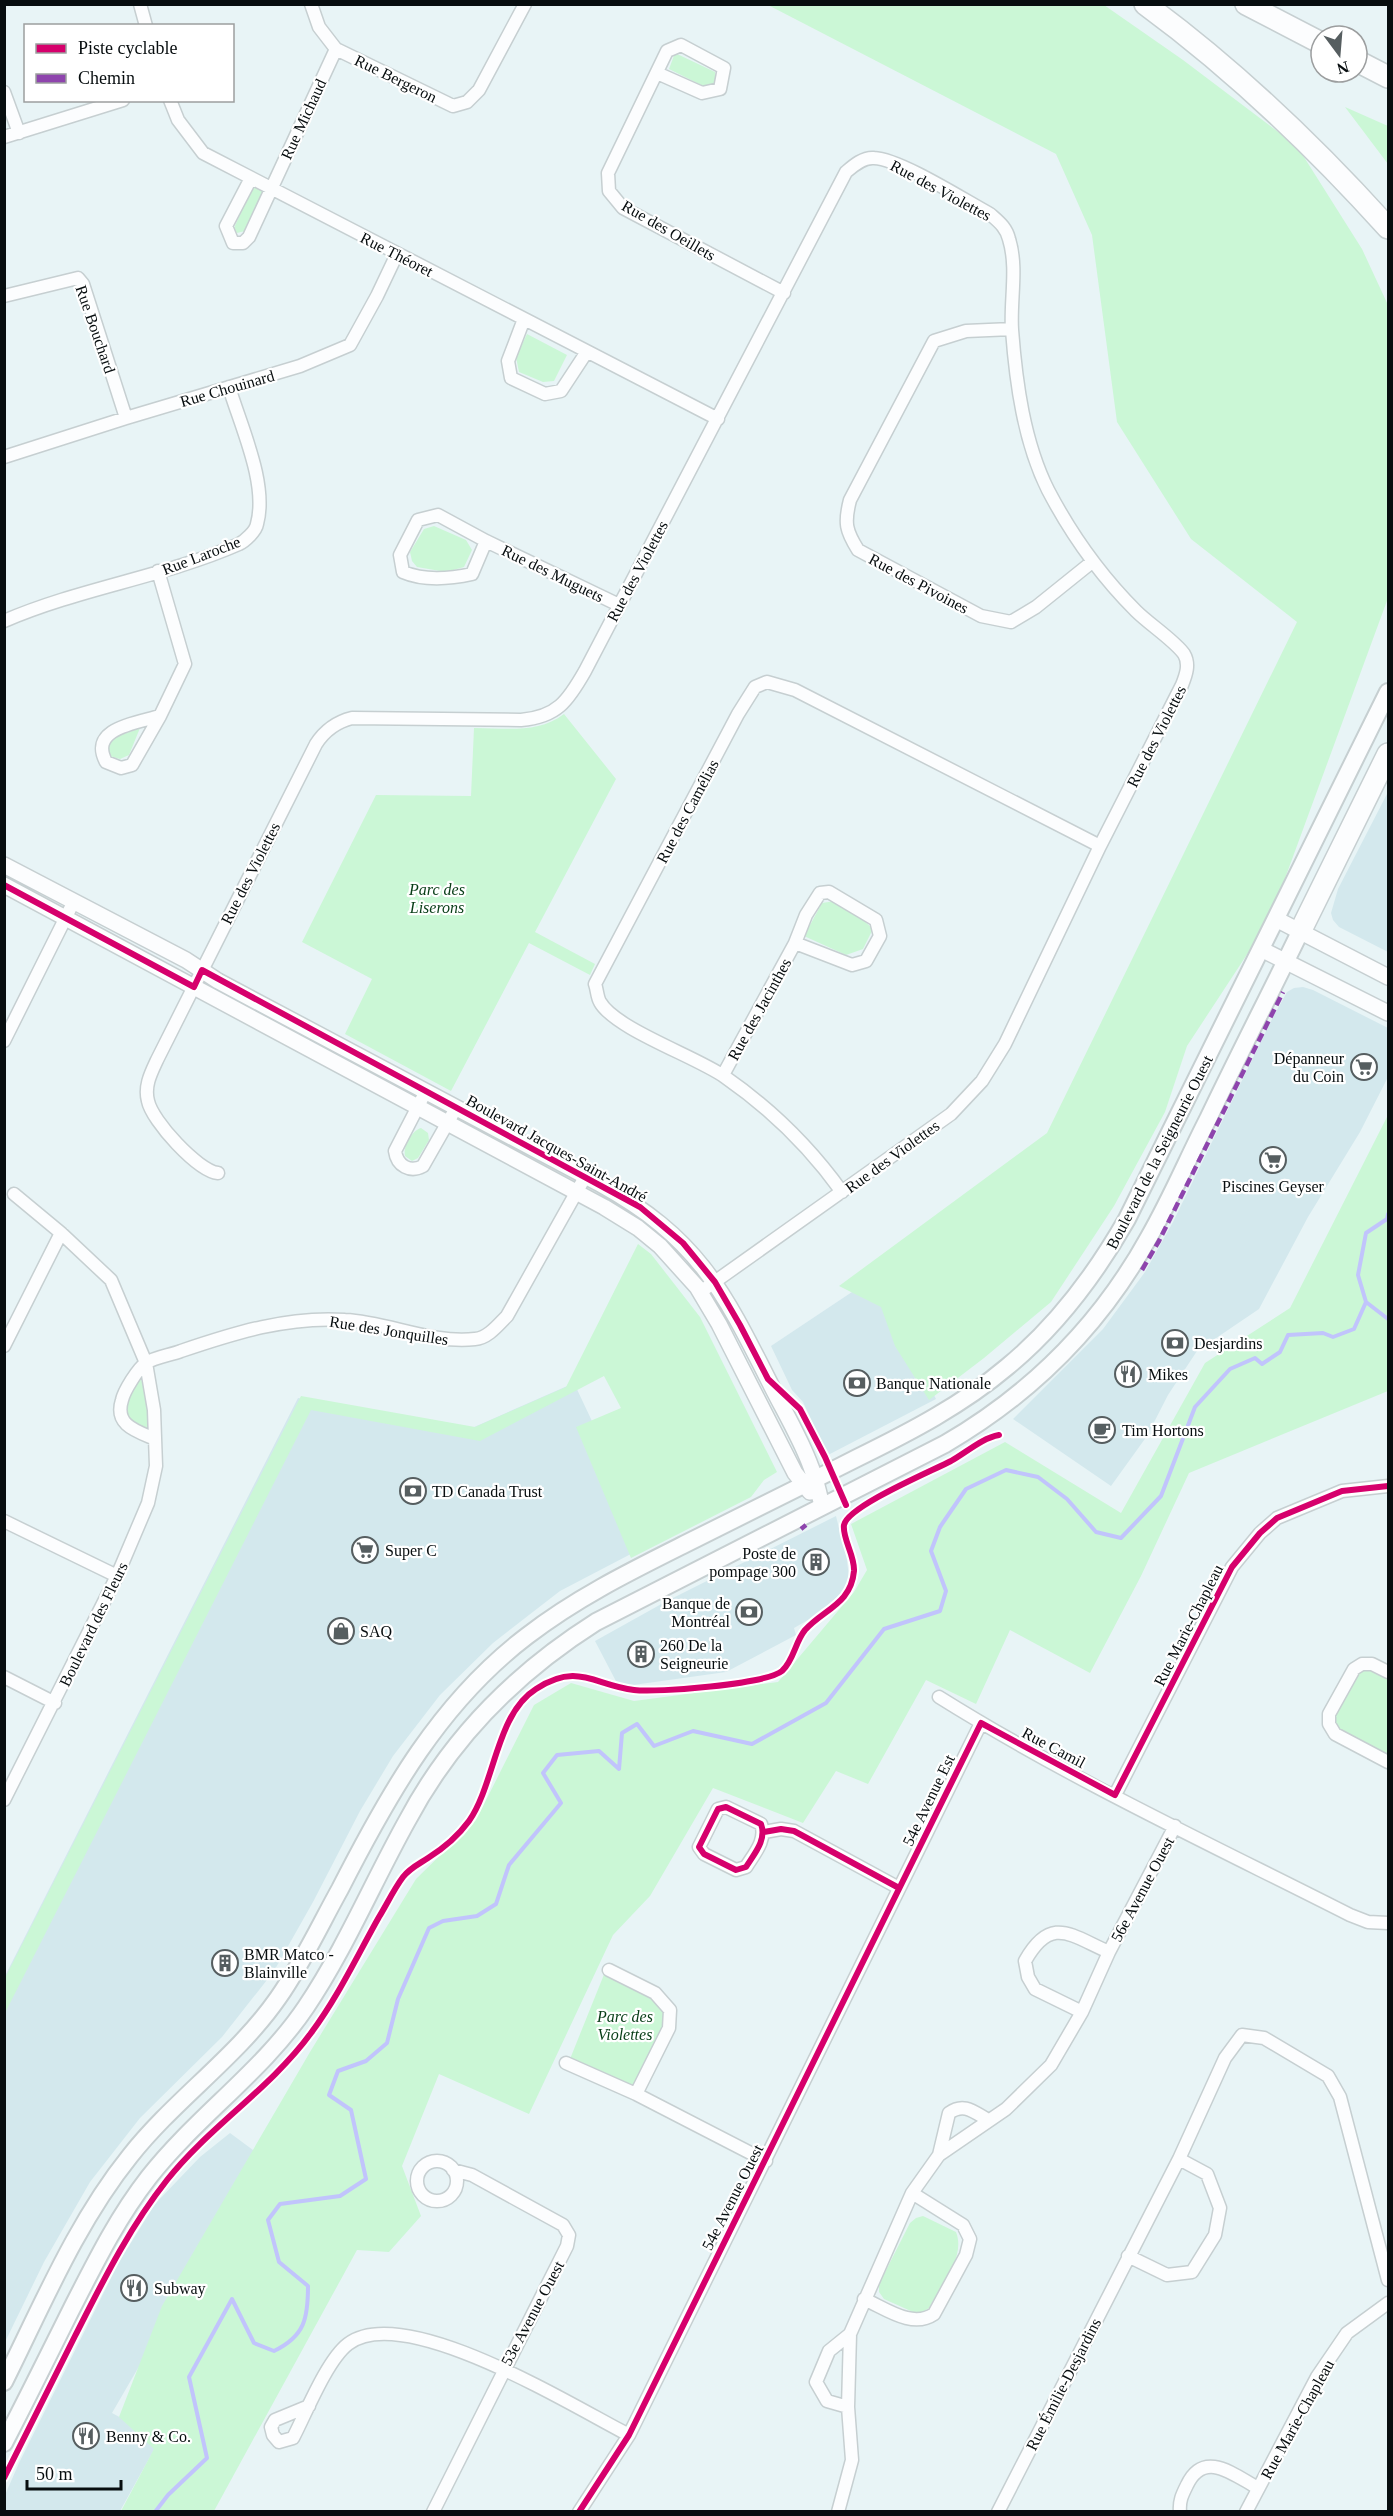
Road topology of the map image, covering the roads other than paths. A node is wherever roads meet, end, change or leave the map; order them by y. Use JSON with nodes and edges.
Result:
{"nodes":[{"id":1,"x":140,"y":4,"type":"edge"},
{"id":2,"x":311,"y":4,"type":"edge"},
{"id":3,"x":525,"y":4,"type":"edge"},
{"id":4,"x":1145,"y":4,"type":"edge"},
{"id":5,"x":1246,"y":4,"type":"edge"},
{"id":6,"x":145,"y":24,"type":"edge"},
{"id":7,"x":1309,"y":37,"type":"edge"},
{"id":8,"x":336,"y":49,"type":"junction"},
{"id":9,"x":1369,"y":67,"type":"edge"},
{"id":10,"x":657,"y":73,"type":"junction"},
{"id":11,"x":1389,"y":77,"type":"edge"},
{"id":12,"x":4,"y":92,"type":"edge"},
{"id":13,"x":117,"y":102,"type":"edge"},
{"id":14,"x":171,"y":102,"type":"edge"},
{"id":15,"x":19,"y":133,"type":"junction"},
{"id":16,"x":4,"y":137,"type":"edge"},
{"id":17,"x":251,"y":178,"type":"junction"},
{"id":18,"x":271,"y":188,"type":"junction"},
{"id":19,"x":1389,"y":228,"type":"edge"},
{"id":20,"x":397,"y":254,"type":"junction"},
{"id":21,"x":784,"y":293,"type":"junction"},
{"id":22,"x":4,"y":296,"type":"edge"},
{"id":23,"x":524,"y":319,"type":"junction"},
{"id":24,"x":1012,"y":329,"type":"junction"},
{"id":25,"x":586,"y":353,"type":"junction"},
{"id":26,"x":229,"y":387,"type":"junction"},
{"id":27,"x":126,"y":418,"type":"junction"},
{"id":28,"x":718,"y":419,"type":"junction"},
{"id":29,"x":4,"y":457,"type":"edge"},
{"id":30,"x":486,"y":541,"type":"junction"},
{"id":31,"x":1092,"y":562,"type":"junction"},
{"id":32,"x":158,"y":572,"type":"junction"},
{"id":33,"x":619,"y":605,"type":"junction"},
{"id":34,"x":4,"y":621,"type":"edge"},
{"id":35,"x":1389,"y":692,"type":"edge"},
{"id":36,"x":160,"y":716,"type":"junction"},
{"id":37,"x":1389,"y":754,"type":"edge"},
{"id":38,"x":1100,"y":846,"type":"junction"},
{"id":39,"x":4,"y":865,"type":"edge"},
{"id":40,"x":4,"y":885,"type":"edge"},
{"id":41,"x":74,"y":902,"type":"junction"},
{"id":42,"x":66,"y":917,"type":"junction"},
{"id":43,"x":1276,"y":919,"type":"junction"},
{"id":44,"x":1300,"y":932,"type":"junction"},
{"id":45,"x":795,"y":943,"type":"junction"},
{"id":46,"x":1261,"y":949,"type":"junction"},
{"id":47,"x":1286,"y":962,"type":"junction"},
{"id":48,"x":202,"y":970,"type":"junction"},
{"id":49,"x":1389,"y":977,"type":"edge"},
{"id":50,"x":194,"y":987,"type":"junction"},
{"id":51,"x":1389,"y":1013,"type":"edge"},
{"id":52,"x":4,"y":1041,"type":"edge"},
{"id":53,"x":723,"y":1075,"type":"junction"},
{"id":54,"x":426,"y":1091,"type":"junction"},
{"id":55,"x":417,"y":1108,"type":"junction"},
{"id":56,"x":456,"y":1108,"type":"junction"},
{"id":57,"x":447,"y":1124,"type":"junction"},
{"id":58,"x":218,"y":1173,"type":"dead end"},
{"id":59,"x":585,"y":1177,"type":"junction"},
{"id":60,"x":576,"y":1192,"type":"junction"},
{"id":61,"x":842,"y":1192,"type":"junction"},
{"id":62,"x":14,"y":1194,"type":"dead end"},
{"id":63,"x":61,"y":1233,"type":"junction"},
{"id":64,"x":1101,"y":1263,"type":"junction"},
{"id":65,"x":1123,"y":1279,"type":"junction"},
{"id":66,"x":715,"y":1282,"type":"junction"},
{"id":67,"x":700,"y":1292,"type":"junction"},
{"id":68,"x":4,"y":1346,"type":"edge"},
{"id":69,"x":146,"y":1363,"type":"junction"},
{"id":70,"x":155,"y":1439,"type":"junction"},
{"id":71,"x":809,"y":1482,"type":"junction"},
{"id":72,"x":1389,"y":1486,"type":"edge"},
{"id":73,"x":822,"y":1506,"type":"junction"},
{"id":74,"x":4,"y":1521,"type":"edge"},
{"id":75,"x":117,"y":1576,"type":"junction"},
{"id":76,"x":1389,"y":1672,"type":"edge"},
{"id":77,"x":4,"y":1677,"type":"edge"},
{"id":78,"x":939,"y":1697,"type":"dead end"},
{"id":79,"x":55,"y":1703,"type":"junction"},
{"id":80,"x":441,"y":1719,"type":"junction"},
{"id":81,"x":981,"y":1723,"type":"junction"},
{"id":82,"x":464,"y":1736,"type":"junction"},
{"id":83,"x":1389,"y":1762,"type":"edge"},
{"id":84,"x":1115,"y":1795,"type":"junction"},
{"id":85,"x":4,"y":1800,"type":"edge"},
{"id":86,"x":1175,"y":1826,"type":"junction"},
{"id":87,"x":764,"y":1832,"type":"junction"},
{"id":88,"x":347,"y":1874,"type":"junction"},
{"id":89,"x":372,"y":1888,"type":"junction"},
{"id":90,"x":899,"y":1888,"type":"junction"},
{"id":91,"x":1389,"y":1923,"type":"edge"},
{"id":92,"x":1109,"y":1952,"type":"junction"},
{"id":93,"x":609,"y":1970,"type":"dead end"},
{"id":94,"x":1082,"y":2012,"type":"junction"},
{"id":95,"x":566,"y":2063,"type":"dead end"},
{"id":96,"x":636,"y":2094,"type":"junction"},
{"id":97,"x":168,"y":2113,"type":"junction"},
{"id":98,"x":988,"y":2120,"type":"junction"},
{"id":99,"x":189,"y":2132,"type":"junction"},
{"id":100,"x":939,"y":2155,"type":"junction"},
{"id":101,"x":1179,"y":2159,"type":"junction"},
{"id":102,"x":766,"y":2161,"type":"junction"},
{"id":103,"x":453,"y":2169,"type":"dead end"},
{"id":104,"x":912,"y":2193,"type":"junction"},
{"id":105,"x":1128,"y":2256,"type":"junction"},
{"id":106,"x":1389,"y":2280,"type":"edge"},
{"id":107,"x":864,"y":2299,"type":"junction"},
{"id":108,"x":1389,"y":2303,"type":"edge"},
{"id":109,"x":850,"y":2334,"type":"junction"},
{"id":110,"x":503,"y":2369,"type":"junction"},
{"id":111,"x":4,"y":2382,"type":"edge"},
{"id":112,"x":309,"y":2406,"type":"dead end"},
{"id":113,"x":848,"y":2407,"type":"junction"},
{"id":114,"x":628,"y":2435,"type":"junction"},
{"id":115,"x":4,"y":2443,"type":"edge"},
{"id":116,"x":1258,"y":2488,"type":"junction"},
{"id":117,"x":433,"y":2511,"type":"edge"},
{"id":118,"x":579,"y":2511,"type":"edge"},
{"id":119,"x":838,"y":2511,"type":"edge"},
{"id":120,"x":998,"y":2511,"type":"edge"},
{"id":121,"x":1180,"y":2511,"type":"edge"},
{"id":122,"x":1246,"y":2511,"type":"edge"}],
"edges":[{"from":1,"to":6,"type":"street"},
{"from":2,"to":8,"type":"street","name":"Rue Bergeron"},
{"from":3,"to":8,"type":"street","name":"Rue Bergeron"},
{"from":4,"to":19,"type":"highway"},
{"from":5,"to":7,"type":"highway"},
{"from":8,"to":18,"type":"street","name":"Rue Michaud"},
{"from":9,"to":11,"type":"highway"},
{"from":10,"to":10,"type":"street","name":"Rue des Oeillets"},
{"from":10,"to":21,"type":"street","name":"Rue des Oeillets"},
{"from":12,"to":15,"type":"street"},
{"from":13,"to":15,"type":"street"},
{"from":14,"to":17,"type":"street","name":"Rue Théoret"},
{"from":15,"to":16,"type":"street"},
{"from":17,"to":18,"type":"street","name":"Rue Théoret"},
{"from":17,"to":18,"type":"street"},
{"from":18,"to":20,"type":"street","name":"Rue Théoret"},
{"from":20,"to":23,"type":"street","name":"Rue Théoret"},
{"from":20,"to":26,"type":"street","name":"Rue Chouinard"},
{"from":21,"to":24,"type":"street","name":"Rue des Violettes"},
{"from":21,"to":28,"type":"street","name":"Rue des Violettes"},
{"from":22,"to":27,"type":"street","name":"Rue Bouchard"},
{"from":23,"to":25,"type":"street","name":"Rue Théoret"},
{"from":23,"to":25,"type":"street"},
{"from":24,"to":31,"type":"street","name":"Rue des Violettes"},
{"from":24,"to":31,"type":"street","name":"Rue des Pivoines"},
{"from":25,"to":28,"type":"street","name":"Rue Théoret"},
{"from":26,"to":27,"type":"street","name":"Rue Chouinard"},
{"from":26,"to":32,"type":"street","name":"Rue Laroche"},
{"from":27,"to":29,"type":"street","name":"Rue Chouinard"},
{"from":28,"to":33,"type":"street","name":"Rue des Violettes"},
{"from":30,"to":30,"type":"street","name":"Rue des Muguets"},
{"from":30,"to":33,"type":"street","name":"Rue des Muguets"},
{"from":31,"to":38,"type":"street","name":"Rue des Violettes"},
{"from":32,"to":34,"type":"street","name":"Rue Laroche"},
{"from":32,"to":36,"type":"street"},
{"from":33,"to":48,"type":"street","name":"Rue des Violettes"},
{"from":35,"to":43,"type":"main road","name":"Boulevard de la Seigneurie Ouest"},
{"from":36,"to":36,"type":"street"},
{"from":37,"to":44,"type":"highway"},
{"from":38,"to":53,"type":"street","name":"Rue des Camélias"},
{"from":38,"to":61,"type":"street","name":"Rue des Violettes"},
{"from":39,"to":41,"type":"street","name":"Boulevard Jacques-Saint-André"},
{"from":40,"to":42,"type":"street","name":"Boulevard Jacques-Saint-André"},
{"from":41,"to":42,"type":"street"},
{"from":41,"to":48,"type":"street","name":"Boulevard Jacques-Saint-André"},
{"from":42,"to":50,"type":"street","name":"Boulevard Jacques-Saint-André"},
{"from":42,"to":52,"type":"street"},
{"from":43,"to":44,"type":"street"},
{"from":43,"to":46,"type":"main road","name":"Boulevard de la Seigneurie Ouest"},
{"from":44,"to":47,"type":"main road","name":"Boulevard de la Seigneurie Ouest"},
{"from":44,"to":49,"type":"street"},
{"from":45,"to":45,"type":"street","name":"Rue des Jacinthes"},
{"from":45,"to":53,"type":"street","name":"Rue des Jacinthes"},
{"from":46,"to":47,"type":"street"},
{"from":46,"to":64,"type":"main road","name":"Boulevard de la Seigneurie Ouest"},
{"from":47,"to":51,"type":"street"},
{"from":47,"to":65,"type":"main road","name":"Boulevard de la Seigneurie Ouest"},
{"from":48,"to":50,"type":"street","name":"Rue des Violettes"},
{"from":48,"to":54,"type":"street","name":"Boulevard Jacques-Saint-André"},
{"from":50,"to":55,"type":"street","name":"Boulevard Jacques-Saint-André"},
{"from":50,"to":58,"type":"street","name":"Rue des Violettes"},
{"from":53,"to":61,"type":"street","name":"Rue des Camélias"},
{"from":54,"to":55,"type":"street","name":"Boulevard Jacques-Saint-André"},
{"from":54,"to":56,"type":"street","name":"Boulevard Jacques-Saint-André"},
{"from":55,"to":57,"type":"street","name":"Boulevard Jacques-Saint-André"},
{"from":55,"to":57,"type":"street","name":"Boulevard Jacques-Saint-André"},
{"from":56,"to":57,"type":"street","name":"Boulevard Jacques-Saint-André"},
{"from":56,"to":59,"type":"street","name":"Boulevard Jacques-Saint-André"},
{"from":57,"to":60,"type":"street","name":"Boulevard Jacques-Saint-André"},
{"from":59,"to":60,"type":"street","name":"Rue des Jonquilles"},
{"from":59,"to":66,"type":"street","name":"Boulevard Jacques-Saint-André"},
{"from":60,"to":67,"type":"street","name":"Boulevard Jacques-Saint-André"},
{"from":60,"to":69,"type":"street","name":"Rue des Jonquilles"},
{"from":61,"to":66,"type":"street","name":"Rue des Violettes"},
{"from":62,"to":63,"type":"street","name":"Boulevard des Fleurs"},
{"from":63,"to":68,"type":"street"},
{"from":63,"to":69,"type":"street","name":"Boulevard des Fleurs"},
{"from":64,"to":65,"type":"main road"},
{"from":64,"to":71,"type":"main road","name":"Boulevard de la Seigneurie Ouest"},
{"from":65,"to":73,"type":"main road","name":"Boulevard de la Seigneurie Ouest"},
{"from":66,"to":67,"type":"street","name":"Rue des Violettes"},
{"from":66,"to":71,"type":"street","name":"Boulevard Jacques-Saint-André"},
{"from":67,"to":71,"type":"street","name":"Boulevard Jacques-Saint-André"},
{"from":69,"to":70,"type":"street","name":"Boulevard des Fleurs"},
{"from":69,"to":70,"type":"street"},
{"from":70,"to":75,"type":"street","name":"Boulevard des Fleurs"},
{"from":71,"to":73,"type":"street"},
{"from":71,"to":80,"type":"main road","name":"Boulevard de la Seigneurie Ouest"},
{"from":72,"to":84,"type":"street","name":"Rue Marie-Chapleau"},
{"from":73,"to":82,"type":"main road","name":"Boulevard de la Seigneurie Ouest"},
{"from":74,"to":75,"type":"street"},
{"from":75,"to":79,"type":"street","name":"Boulevard des Fleurs"},
{"from":76,"to":83,"type":"street"},
{"from":77,"to":79,"type":"street"},
{"from":78,"to":81,"type":"street","name":"Rue Camil"},
{"from":79,"to":85,"type":"street","name":"Boulevard des Fleurs"},
{"from":80,"to":82,"type":"main road"},
{"from":80,"to":88,"type":"main road","name":"Boulevard de la Seigneurie Ouest"},
{"from":81,"to":84,"type":"street","name":"Rue Camil"},
{"from":81,"to":90,"type":"street","name":"54e Avenue Est"},
{"from":82,"to":89,"type":"main road","name":"Boulevard de la Seigneurie Ouest"},
{"from":84,"to":86,"type":"street","name":"Rue Camil"},
{"from":86,"to":91,"type":"street","name":"Rue Camil"},
{"from":86,"to":92,"type":"street","name":"56e Avenue Ouest"},
{"from":87,"to":87,"type":"street"},
{"from":87,"to":90,"type":"street"},
{"from":88,"to":89,"type":"main road"},
{"from":88,"to":97,"type":"main road","name":"Boulevard de la Seigneurie Ouest"},
{"from":89,"to":99,"type":"main road","name":"Boulevard de la Seigneurie Ouest"},
{"from":90,"to":102,"type":"street","name":"54e Avenue Ouest"},
{"from":92,"to":94,"type":"street","name":"56e Avenue Ouest"},
{"from":92,"to":94,"type":"street","name":"56e Avenue Ouest"},
{"from":93,"to":96,"type":"street"},
{"from":94,"to":98,"type":"street","name":"56e Avenue Ouest"},
{"from":95,"to":96,"type":"street"},
{"from":96,"to":102,"type":"street"},
{"from":97,"to":99,"type":"main road"},
{"from":97,"to":111,"type":"main road","name":"Boulevard de la Seigneurie Ouest"},
{"from":98,"to":100,"type":"street","name":"56e Avenue Ouest"},
{"from":98,"to":100,"type":"street","name":"56e Avenue Ouest"},
{"from":99,"to":115,"type":"main road","name":"Boulevard de la Seigneurie Ouest"},
{"from":100,"to":104,"type":"street","name":"56e Avenue Ouest"},
{"from":101,"to":105,"type":"street","name":"Rue Émilie-Desjardins"},
{"from":101,"to":105,"type":"street"},
{"from":101,"to":106,"type":"street","name":"Rue Émilie-Desjardins"},
{"from":102,"to":114,"type":"street","name":"54e Avenue Ouest"},
{"from":103,"to":110,"type":"street","name":"53e Avenue Ouest"},
{"from":104,"to":107,"type":"street","name":"56e Avenue Ouest"},
{"from":104,"to":107,"type":"street"},
{"from":105,"to":120,"type":"street","name":"Rue Émilie-Desjardins"},
{"from":107,"to":109,"type":"street","name":"56e Avenue Ouest"},
{"from":108,"to":116,"type":"street","name":"Rue Marie-Chapleau"},
{"from":109,"to":113,"type":"street","name":"56e Avenue Ouest"},
{"from":109,"to":113,"type":"street","name":"56e Avenue Ouest"},
{"from":110,"to":112,"type":"street"},
{"from":110,"to":114,"type":"street"},
{"from":110,"to":117,"type":"street","name":"53e Avenue Ouest"},
{"from":113,"to":119,"type":"street","name":"56e Avenue Ouest"},
{"from":114,"to":118,"type":"street","name":"54e Avenue Ouest"},
{"from":116,"to":121,"type":"street","name":"Rue Marie-Chapleau"},
{"from":116,"to":122,"type":"street","name":"Rue Marie-Chapleau"}]}
